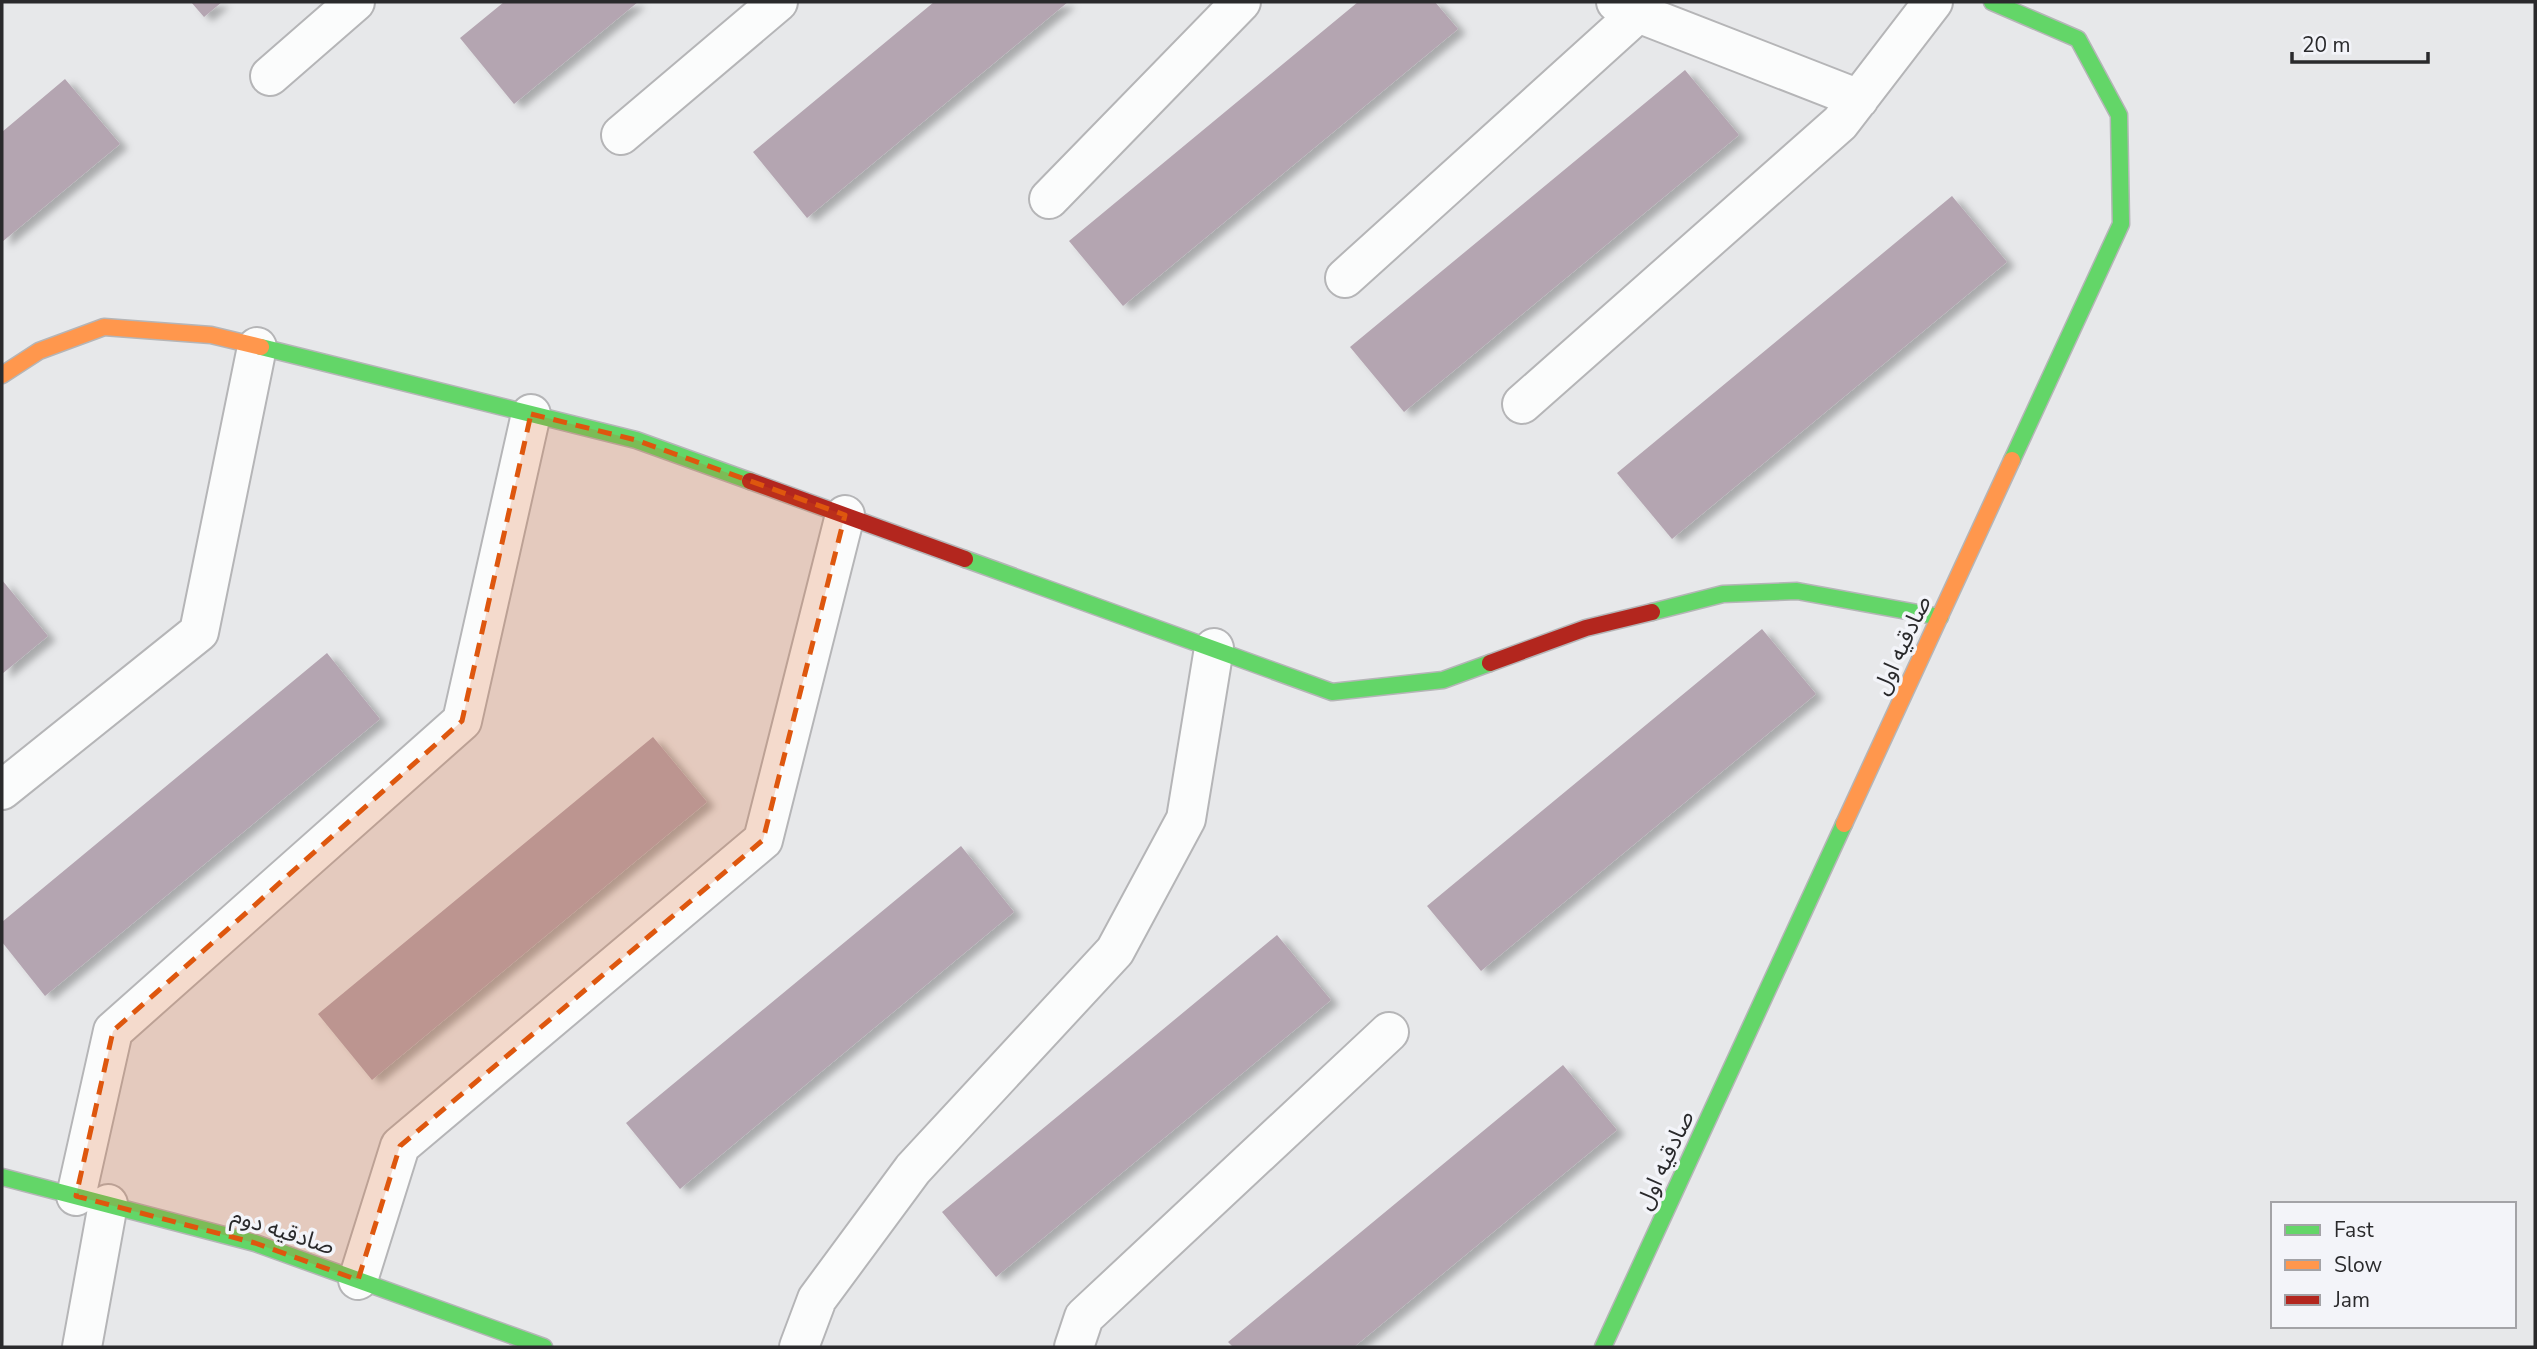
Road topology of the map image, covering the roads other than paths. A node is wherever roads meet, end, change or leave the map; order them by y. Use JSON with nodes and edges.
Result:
{"nodes":[{"id":1,"x":355,"y":2,"type":"edge"},
{"id":2,"x":778,"y":2,"type":"edge"},
{"id":3,"x":1241,"y":2,"type":"edge"},
{"id":4,"x":1933,"y":2,"type":"edge"},
{"id":5,"x":1992,"y":2,"type":"edge"},
{"id":6,"x":1627,"y":7,"type":"edge"},
{"id":7,"x":270,"y":76,"type":"dead end"},
{"id":8,"x":1859,"y":99,"type":"junction"},
{"id":9,"x":621,"y":135,"type":"dead end"},
{"id":10,"x":1049,"y":199,"type":"dead end"},
{"id":11,"x":1345,"y":278,"type":"dead end"},
{"id":12,"x":257,"y":347,"type":"junction"},
{"id":13,"x":2,"y":375,"type":"edge"},
{"id":14,"x":1522,"y":404,"type":"dead end"},
{"id":15,"x":531,"y":414,"type":"junction"},
{"id":16,"x":845,"y":515,"type":"junction"},
{"id":17,"x":1940,"y":617,"type":"junction"},
{"id":18,"x":1214,"y":648,"type":"junction"},
{"id":19,"x":2,"y":790,"type":"edge"},
{"id":20,"x":1389,"y":1032,"type":"dead end"},
{"id":21,"x":2,"y":1177,"type":"edge"},
{"id":22,"x":92,"y":1200,"type":"junction"},
{"id":23,"x":358,"y":1280,"type":"junction"},
{"id":24,"x":82,"y":1347,"type":"edge"},
{"id":25,"x":544,"y":1347,"type":"edge"},
{"id":26,"x":799,"y":1347,"type":"edge"},
{"id":27,"x":1073,"y":1347,"type":"edge"},
{"id":28,"x":1604,"y":1347,"type":"edge"}],
"edges":[{"from":1,"to":7,"type":"street"},
{"from":2,"to":9,"type":"street"},
{"from":3,"to":10,"type":"street"},
{"from":4,"to":8,"type":"street"},
{"from":5,"to":17,"type":"street","name":"صادقیه اول"},
{"from":6,"to":8,"type":"street"},
{"from":6,"to":11,"type":"street"},
{"from":8,"to":14,"type":"street"},
{"from":12,"to":13,"type":"street"},
{"from":12,"to":15,"type":"street"},
{"from":12,"to":19,"type":"street"},
{"from":15,"to":16,"type":"street"},
{"from":15,"to":22,"type":"street"},
{"from":16,"to":18,"type":"street"},
{"from":16,"to":23,"type":"street"},
{"from":17,"to":18,"type":"street"},
{"from":17,"to":28,"type":"street","name":"صادقیه اول"},
{"from":18,"to":26,"type":"street"},
{"from":20,"to":27,"type":"street"},
{"from":21,"to":22,"type":"street","name":"صادقیه دوم"},
{"from":22,"to":23,"type":"street","name":"صادقیه دوم"},
{"from":22,"to":24,"type":"street"},
{"from":23,"to":25,"type":"street","name":"صادقیه دوم"}]}
